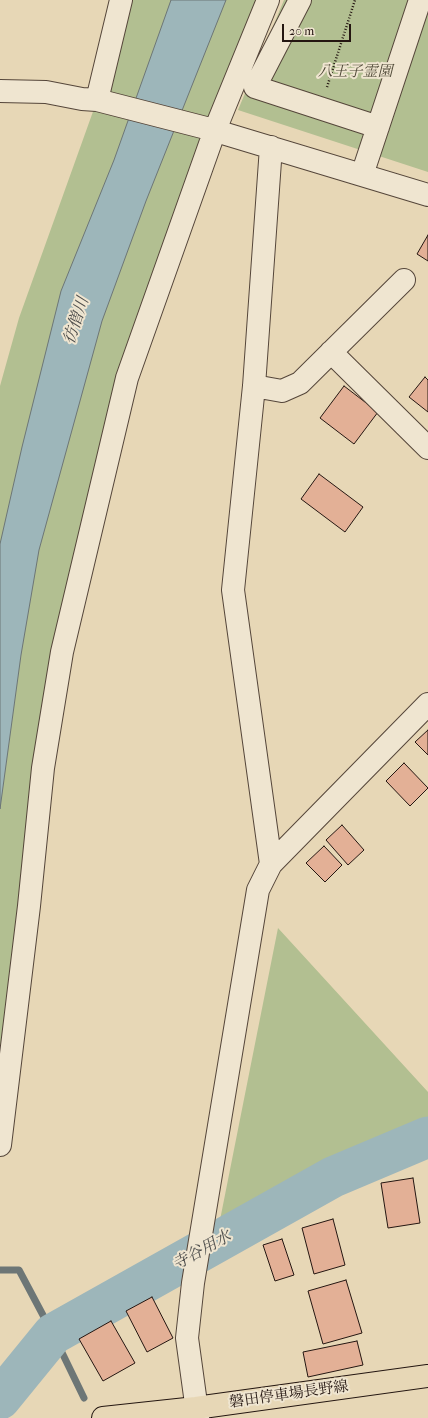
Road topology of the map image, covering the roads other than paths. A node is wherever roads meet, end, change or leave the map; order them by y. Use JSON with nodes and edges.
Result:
{"nodes":[{"id":1,"x":121,"y":0,"type":"edge"},
{"id":2,"x":268,"y":0,"type":"edge"},
{"id":3,"x":300,"y":0,"type":"edge"},
{"id":4,"x":420,"y":0,"type":"edge"},
{"id":5,"x":0,"y":91,"type":"edge"},
{"id":6,"x":97,"y":100,"type":"junction"},
{"id":7,"x":378,"y":127,"type":"junction"},
{"id":8,"x":210,"y":129,"type":"junction"},
{"id":9,"x":271,"y":147,"type":"junction"},
{"id":10,"x":362,"y":175,"type":"junction"},
{"id":11,"x":428,"y":195,"type":"edge"},
{"id":12,"x":404,"y":280,"type":"dead end"},
{"id":13,"x":331,"y":352,"type":"junction"},
{"id":14,"x":254,"y":386,"type":"junction"},
{"id":15,"x":428,"y":448,"type":"edge"},
{"id":16,"x":428,"y":704,"type":"edge"},
{"id":17,"x":271,"y":864,"type":"junction"},
{"id":18,"x":0,"y":1145,"type":"edge"},
{"id":19,"x":428,"y":1376,"type":"edge"},
{"id":20,"x":197,"y":1413,"type":"edge"},
{"id":21,"x":103,"y":1418,"type":"edge"}],
"edges":[{"from":1,"to":6,"type":"street"},
{"from":2,"to":8,"type":"street"},
{"from":3,"to":7,"type":"street"},
{"from":4,"to":7,"type":"street"},
{"from":5,"to":6,"type":"street"},
{"from":6,"to":8,"type":"street"},
{"from":7,"to":10,"type":"street"},
{"from":8,"to":9,"type":"street"},
{"from":8,"to":18,"type":"street"},
{"from":9,"to":10,"type":"street"},
{"from":9,"to":14,"type":"street"},
{"from":10,"to":11,"type":"street"},
{"from":12,"to":13,"type":"street"},
{"from":13,"to":14,"type":"street"},
{"from":13,"to":15,"type":"street"},
{"from":14,"to":17,"type":"street"},
{"from":16,"to":17,"type":"street"},
{"from":17,"to":20,"type":"street"},
{"from":19,"to":20,"type":"main road","name":"磐田停車場長野線"},
{"from":20,"to":21,"type":"main road","name":"磐田停車場長野線"}]}
